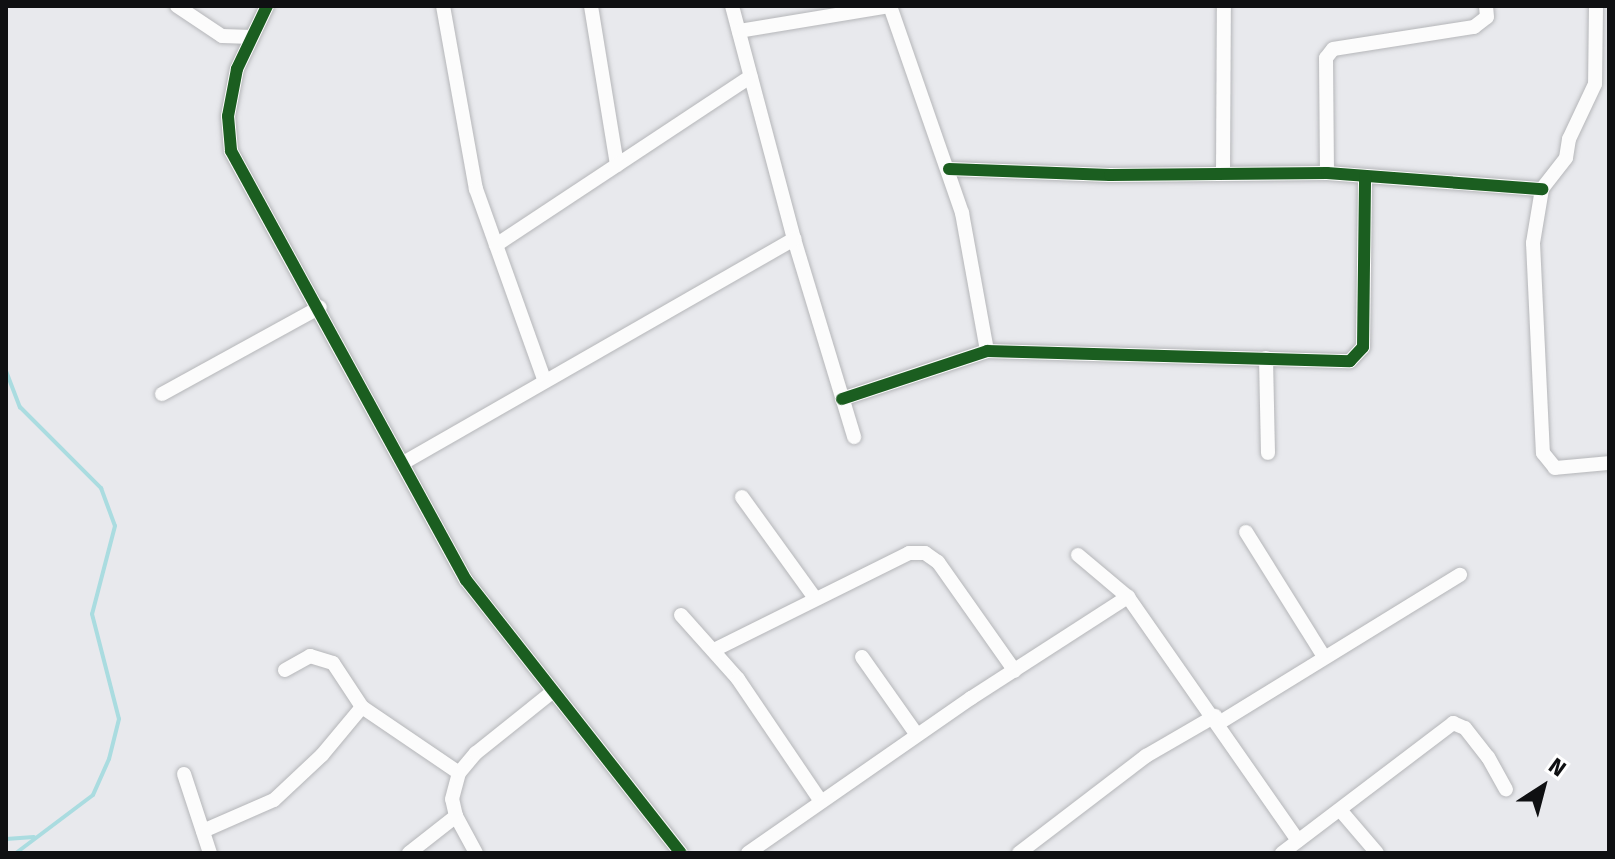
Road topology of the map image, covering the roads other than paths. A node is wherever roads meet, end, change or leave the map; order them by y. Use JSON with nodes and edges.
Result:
{"nodes":[{"id":1,"x":177,"y":6,"type":"edge"},
{"id":2,"x":267,"y":6,"type":"edge"},
{"id":3,"x":443,"y":6,"type":"edge"},
{"id":4,"x":591,"y":6,"type":"edge"},
{"id":5,"x":732,"y":6,"type":"edge"},
{"id":6,"x":890,"y":6,"type":"edge"},
{"id":7,"x":1224,"y":6,"type":"edge"},
{"id":8,"x":1486,"y":6,"type":"edge"},
{"id":9,"x":1596,"y":6,"type":"edge"},
{"id":10,"x":739,"y":31,"type":"junction"},
{"id":11,"x":252,"y":37,"type":"junction"},
{"id":12,"x":750,"y":77,"type":"junction"},
{"id":13,"x":1602,"y":84,"type":"edge"},
{"id":14,"x":617,"y":165,"type":"junction"},
{"id":15,"x":949,"y":169,"type":"junction"},
{"id":16,"x":1223,"y":173,"type":"junction"},
{"id":17,"x":1327,"y":173,"type":"junction"},
{"id":18,"x":1365,"y":176,"type":"junction"},
{"id":19,"x":1542,"y":189,"type":"junction"},
{"id":20,"x":794,"y":239,"type":"junction"},
{"id":21,"x":496,"y":245,"type":"junction"},
{"id":22,"x":320,"y":307,"type":"junction"},
{"id":23,"x":987,"y":351,"type":"junction"},
{"id":24,"x":1266,"y":358,"type":"junction"},
{"id":25,"x":544,"y":379,"type":"junction"},
{"id":26,"x":162,"y":394,"type":"dead end"},
{"id":27,"x":842,"y":399,"type":"junction"},
{"id":28,"x":854,"y":437,"type":"dead end"},
{"id":29,"x":1268,"y":453,"type":"dead end"},
{"id":30,"x":403,"y":463,"type":"junction"},
{"id":31,"x":1609,"y":463,"type":"edge"},
{"id":32,"x":742,"y":497,"type":"dead end"},
{"id":33,"x":1246,"y":532,"type":"dead end"},
{"id":34,"x":1078,"y":555,"type":"dead end"},
{"id":35,"x":1460,"y":575,"type":"dead end"},
{"id":36,"x":814,"y":597,"type":"junction"},
{"id":37,"x":1128,"y":597,"type":"junction"},
{"id":38,"x":681,"y":615,"type":"dead end"},
{"id":39,"x":714,"y":650,"type":"junction"},
{"id":40,"x":1323,"y":655,"type":"junction"},
{"id":41,"x":862,"y":657,"type":"dead end"},
{"id":42,"x":285,"y":670,"type":"dead end"},
{"id":43,"x":1015,"y":671,"type":"junction"},
{"id":44,"x":551,"y":693,"type":"junction"},
{"id":45,"x":362,"y":707,"type":"junction"},
{"id":46,"x":1217,"y":719,"type":"junction"},
{"id":47,"x":917,"y":735,"type":"junction"},
{"id":48,"x":459,"y":773,"type":"junction"},
{"id":49,"x":184,"y":774,"type":"dead end"},
{"id":50,"x":1506,"y":789,"type":"dead end"},
{"id":51,"x":820,"y":800,"type":"junction"},
{"id":52,"x":1341,"y":811,"type":"junction"},
{"id":53,"x":456,"y":816,"type":"junction"},
{"id":54,"x":203,"y":831,"type":"junction"},
{"id":55,"x":1298,"y":841,"type":"junction"},
{"id":56,"x":210,"y":853,"type":"edge"},
{"id":57,"x":409,"y":853,"type":"edge"},
{"id":58,"x":476,"y":853,"type":"edge"},
{"id":59,"x":681,"y":853,"type":"edge"},
{"id":60,"x":748,"y":853,"type":"edge"},
{"id":61,"x":1019,"y":853,"type":"edge"},
{"id":62,"x":1282,"y":853,"type":"edge"},
{"id":63,"x":1377,"y":853,"type":"edge"}],
"edges":[{"from":1,"to":11,"type":"street"},
{"from":2,"to":11,"type":"street"},
{"from":3,"to":21,"type":"street"},
{"from":4,"to":14,"type":"street"},
{"from":5,"to":10,"type":"street"},
{"from":6,"to":10,"type":"street"},
{"from":6,"to":15,"type":"street"},
{"from":7,"to":16,"type":"street"},
{"from":8,"to":17,"type":"street"},
{"from":9,"to":13,"type":"street"},
{"from":10,"to":12,"type":"street"},
{"from":11,"to":22,"type":"street"},
{"from":12,"to":14,"type":"street"},
{"from":12,"to":20,"type":"street"},
{"from":13,"to":19,"type":"street"},
{"from":14,"to":21,"type":"street"},
{"from":15,"to":16,"type":"street"},
{"from":15,"to":23,"type":"street"},
{"from":16,"to":17,"type":"street"},
{"from":17,"to":18,"type":"street"},
{"from":18,"to":19,"type":"street"},
{"from":18,"to":24,"type":"street"},
{"from":19,"to":31,"type":"street"},
{"from":20,"to":25,"type":"street"},
{"from":20,"to":27,"type":"street"},
{"from":21,"to":25,"type":"street"},
{"from":22,"to":26,"type":"street"},
{"from":22,"to":30,"type":"street"},
{"from":23,"to":24,"type":"street"},
{"from":23,"to":27,"type":"street"},
{"from":24,"to":29,"type":"street"},
{"from":25,"to":30,"type":"street"},
{"from":27,"to":28,"type":"street"},
{"from":30,"to":44,"type":"street"},
{"from":32,"to":36,"type":"street"},
{"from":33,"to":40,"type":"street"},
{"from":34,"to":37,"type":"street"},
{"from":35,"to":40,"type":"street"},
{"from":36,"to":39,"type":"street"},
{"from":36,"to":43,"type":"street"},
{"from":37,"to":43,"type":"street"},
{"from":37,"to":46,"type":"street"},
{"from":38,"to":39,"type":"street"},
{"from":39,"to":51,"type":"street"},
{"from":40,"to":46,"type":"street"},
{"from":41,"to":47,"type":"street"},
{"from":42,"to":45,"type":"street"},
{"from":43,"to":47,"type":"street"},
{"from":44,"to":48,"type":"street"},
{"from":44,"to":59,"type":"street"},
{"from":45,"to":48,"type":"street"},
{"from":45,"to":54,"type":"street"},
{"from":46,"to":55,"type":"street"},
{"from":46,"to":61,"type":"street"},
{"from":47,"to":51,"type":"street"},
{"from":48,"to":53,"type":"street"},
{"from":49,"to":54,"type":"street"},
{"from":50,"to":52,"type":"street"},
{"from":51,"to":60,"type":"street"},
{"from":52,"to":55,"type":"street"},
{"from":52,"to":63,"type":"street"},
{"from":53,"to":57,"type":"street"},
{"from":53,"to":58,"type":"street"},
{"from":54,"to":56,"type":"street"},
{"from":55,"to":62,"type":"street"}]}
